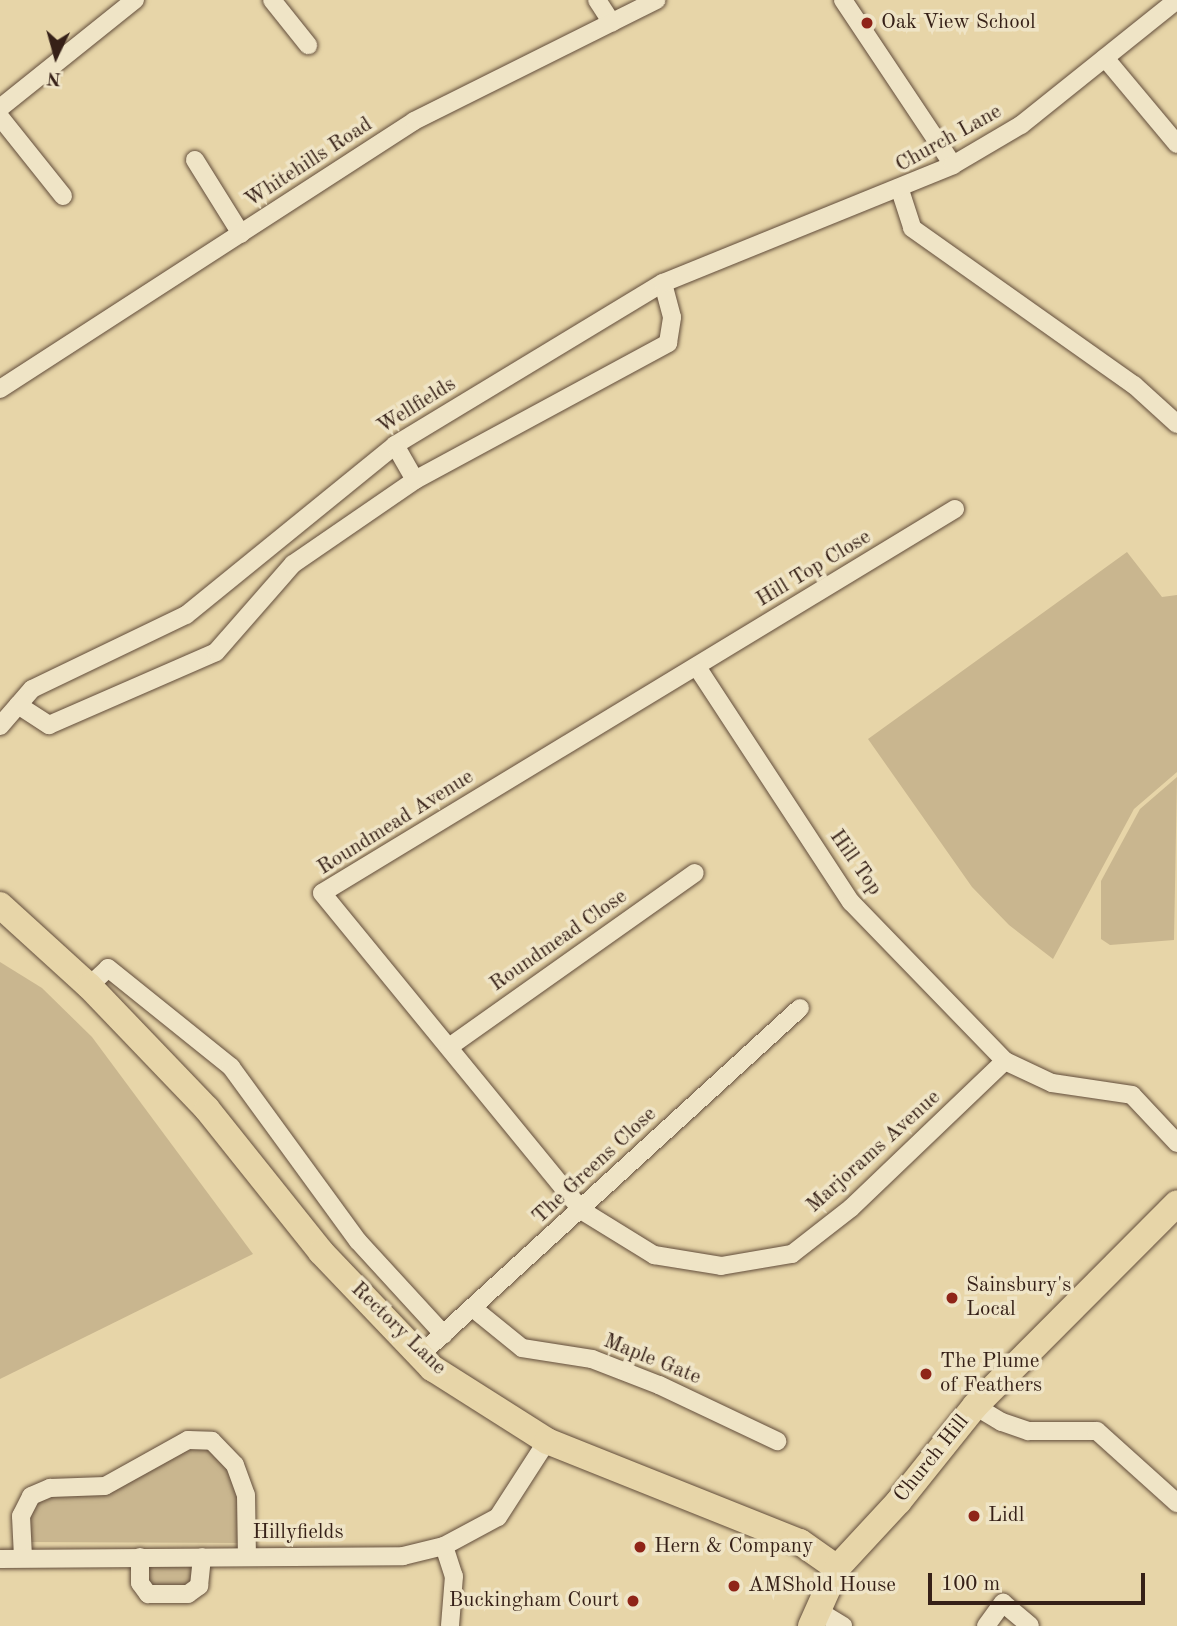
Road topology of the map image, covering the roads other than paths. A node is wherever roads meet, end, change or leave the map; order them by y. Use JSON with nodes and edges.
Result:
{"nodes":[{"id":1,"x":135,"y":0,"type":"edge"},
{"id":2,"x":272,"y":0,"type":"edge"},
{"id":3,"x":597,"y":0,"type":"edge"},
{"id":4,"x":657,"y":0,"type":"edge"},
{"id":5,"x":843,"y":0,"type":"edge"},
{"id":6,"x":1175,"y":1,"type":"edge"},
{"id":7,"x":612,"y":23,"type":"junction"},
{"id":8,"x":308,"y":44,"type":"dead end"},
{"id":9,"x":1105,"y":58,"type":"junction"},
{"id":10,"x":0,"y":108,"type":"edge"},
{"id":11,"x":0,"y":117,"type":"edge"},
{"id":12,"x":1177,"y":144,"type":"edge"},
{"id":13,"x":195,"y":160,"type":"dead end"},
{"id":14,"x":953,"y":165,"type":"junction"},
{"id":15,"x":900,"y":190,"type":"junction"},
{"id":16,"x":63,"y":196,"type":"dead end"},
{"id":17,"x":241,"y":234,"type":"junction"},
{"id":18,"x":663,"y":283,"type":"junction"},
{"id":19,"x":2,"y":383,"type":"edge"},
{"id":20,"x":1177,"y":424,"type":"edge"},
{"id":21,"x":395,"y":445,"type":"junction"},
{"id":22,"x":415,"y":480,"type":"junction"},
{"id":23,"x":955,"y":509,"type":"dead end"},
{"id":24,"x":697,"y":667,"type":"junction"},
{"id":25,"x":18,"y":705,"type":"junction"},
{"id":26,"x":0,"y":726,"type":"edge"},
{"id":27,"x":695,"y":873,"type":"dead end"},
{"id":28,"x":0,"y":905,"type":"edge"},
{"id":29,"x":89,"y":986,"type":"junction"},
{"id":30,"x":800,"y":1008,"type":"dead end"},
{"id":31,"x":449,"y":1047,"type":"junction"},
{"id":32,"x":1005,"y":1061,"type":"junction"},
{"id":33,"x":1177,"y":1143,"type":"edge"},
{"id":34,"x":1177,"y":1203,"type":"edge"},
{"id":35,"x":581,"y":1210,"type":"junction"},
{"id":36,"x":474,"y":1309,"type":"junction"},
{"id":37,"x":444,"y":1335,"type":"junction"},
{"id":38,"x":419,"y":1356,"type":"junction"},
{"id":39,"x":975,"y":1406,"type":"junction"},
{"id":40,"x":547,"y":1441,"type":"junction"},
{"id":41,"x":777,"y":1441,"type":"dead end"},
{"id":42,"x":1177,"y":1503,"type":"edge"},
{"id":43,"x":444,"y":1546,"type":"junction"},
{"id":44,"x":140,"y":1556,"type":"junction"},
{"id":45,"x":247,"y":1556,"type":"junction"},
{"id":46,"x":23,"y":1557,"type":"junction"},
{"id":47,"x":202,"y":1557,"type":"junction"},
{"id":48,"x":0,"y":1559,"type":"edge"},
{"id":49,"x":837,"y":1567,"type":"junction"},
{"id":50,"x":816,"y":1619,"type":"edge"},
{"id":51,"x":450,"y":1626,"type":"edge"},
{"id":52,"x":843,"y":1626,"type":"edge"},
{"id":53,"x":986,"y":1626,"type":"edge"},
{"id":54,"x":1030,"y":1626,"type":"edge"}],
"edges":[{"from":1,"to":10,"type":"street"},
{"from":2,"to":8,"type":"street"},
{"from":3,"to":7,"type":"street"},
{"from":4,"to":7,"type":"street","name":"Whitehills Road"},
{"from":5,"to":14,"type":"street"},
{"from":6,"to":9,"type":"street","name":"Church Lane"},
{"from":7,"to":17,"type":"street","name":"Whitehills Road"},
{"from":9,"to":12,"type":"street"},
{"from":9,"to":14,"type":"street","name":"Church Lane"},
{"from":11,"to":16,"type":"street"},
{"from":13,"to":17,"type":"street"},
{"from":14,"to":15,"type":"street","name":"Church Lane"},
{"from":15,"to":18,"type":"street","name":"Wellfields"},
{"from":15,"to":20,"type":"street","name":"Church Lane"},
{"from":17,"to":19,"type":"street","name":"Whitehills Road"},
{"from":18,"to":21,"type":"street","name":"Wellfields"},
{"from":18,"to":22,"type":"street"},
{"from":21,"to":22,"type":"street"},
{"from":21,"to":25,"type":"street","name":"Wellfields"},
{"from":22,"to":25,"type":"street"},
{"from":23,"to":24,"type":"street","name":"Hill Top Close"},
{"from":24,"to":31,"type":"street","name":"Roundmead Avenue"},
{"from":24,"to":32,"type":"street","name":"Hill Top"},
{"from":25,"to":26,"type":"street","name":"Wellfields"},
{"from":27,"to":31,"type":"street","name":"Roundmead Close"},
{"from":28,"to":29,"type":"main road","name":"Rectory Lane"},
{"from":29,"to":37,"type":"street","name":"Rectory Lane"},
{"from":29,"to":38,"type":"main road","name":"Rectory Lane"},
{"from":30,"to":35,"type":"street","name":"The Greens Close"},
{"from":31,"to":35,"type":"street","name":"Roundmead Avenue"},
{"from":32,"to":33,"type":"street"},
{"from":32,"to":35,"type":"street","name":"Marjorams Avenue"},
{"from":34,"to":39,"type":"main road","name":"Church Hill"},
{"from":35,"to":36,"type":"street","name":"The Greens Close"},
{"from":36,"to":37,"type":"street","name":"The Greens Close"},
{"from":36,"to":41,"type":"street","name":"Maple Gate"},
{"from":37,"to":38,"type":"street","name":"The Greens Close"},
{"from":38,"to":40,"type":"main road","name":"Rectory Lane"},
{"from":39,"to":42,"type":"street"},
{"from":39,"to":49,"type":"main road","name":"Church Hill"},
{"from":40,"to":43,"type":"street","name":"Hillyfields"},
{"from":40,"to":49,"type":"main road","name":"Rectory Lane"},
{"from":43,"to":45,"type":"street","name":"Hillyfields"},
{"from":43,"to":51,"type":"street"},
{"from":44,"to":46,"type":"street","name":"Hillyfields"},
{"from":44,"to":47,"type":"street","name":"Hillyfields"},
{"from":44,"to":47,"type":"street"},
{"from":45,"to":46,"type":"street"},
{"from":45,"to":47,"type":"street","name":"Hillyfields"},
{"from":46,"to":48,"type":"street","name":"Hillyfields"},
{"from":49,"to":50,"type":"main road"},
{"from":50,"to":52,"type":"street"},
{"from":53,"to":54,"type":"street"}]}
